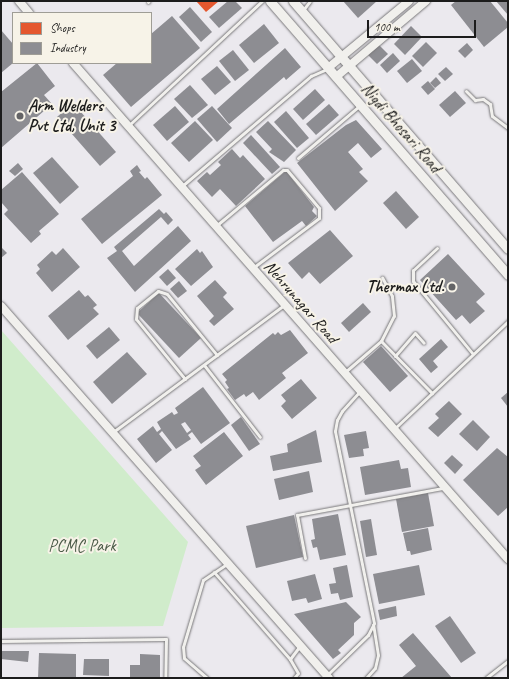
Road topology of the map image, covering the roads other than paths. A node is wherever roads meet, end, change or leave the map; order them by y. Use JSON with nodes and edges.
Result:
{"nodes":[{"id":1,"x":19,"y":1,"type":"edge"},
{"id":2,"x":262,"y":1,"type":"edge"},
{"id":3,"x":270,"y":1,"type":"edge"},
{"id":4,"x":293,"y":1,"type":"edge"},
{"id":5,"x":310,"y":1,"type":"edge"},
{"id":6,"x":409,"y":1,"type":"edge"},
{"id":7,"x":426,"y":1,"type":"edge"},
{"id":8,"x":302,"y":11,"type":"junction"},
{"id":9,"x":28,"y":12,"type":"edge"},
{"id":10,"x":342,"y":57,"type":"junction"},
{"id":11,"x":74,"y":64,"type":"edge"},
{"id":12,"x":350,"y":66,"type":"junction"},
{"id":13,"x":328,"y":68,"type":"junction"},
{"id":14,"x":336,"y":78,"type":"junction"},
{"id":15,"x":466,"y":91,"type":"dead end"},
{"id":16,"x":360,"y":105,"type":"junction"},
{"id":17,"x":128,"y":126,"type":"junction"},
{"id":18,"x":508,"y":128,"type":"edge"},
{"id":19,"x":298,"y":158,"type":"dead end"},
{"id":20,"x":181,"y":187,"type":"junction"},
{"id":21,"x":215,"y":226,"type":"junction"},
{"id":22,"x":437,"y":248,"type":"dead end"},
{"id":23,"x":508,"y":249,"type":"edge"},
{"id":24,"x":252,"y":269,"type":"junction"},
{"id":25,"x":508,"y":275,"type":"edge"},
{"id":26,"x":382,"y":277,"type":"dead end"},
{"id":27,"x":284,"y":305,"type":"junction"},
{"id":28,"x":1,"y":306,"type":"edge"},
{"id":29,"x":508,"y":321,"type":"edge"},
{"id":30,"x":381,"y":341,"type":"junction"},
{"id":31,"x":424,"y":343,"type":"dead end"},
{"id":32,"x":473,"y":354,"type":"junction"},
{"id":33,"x":217,"y":355,"type":"junction"},
{"id":34,"x":395,"y":356,"type":"junction"},
{"id":35,"x":204,"y":365,"type":"junction"},
{"id":36,"x":344,"y":373,"type":"junction"},
{"id":37,"x":185,"y":378,"type":"junction"},
{"id":38,"x":360,"y":391,"type":"junction"},
{"id":39,"x":432,"y":393,"type":"junction"},
{"id":40,"x":394,"y":430,"type":"junction"},
{"id":41,"x":113,"y":432,"type":"junction"},
{"id":42,"x":260,"y":437,"type":"dead end"},
{"id":43,"x":445,"y":488,"type":"junction"},
{"id":44,"x":350,"y":506,"type":"junction"},
{"id":45,"x":305,"y":558,"type":"dead end"},
{"id":46,"x":508,"y":559,"type":"edge"},
{"id":47,"x":228,"y":563,"type":"junction"},
{"id":48,"x":214,"y":572,"type":"junction"},
{"id":49,"x":373,"y":624,"type":"junction"},
{"id":50,"x":1,"y":641,"type":"edge"},
{"id":51,"x":300,"y":645,"type":"junction"},
{"id":52,"x":290,"y":659,"type":"junction"},
{"id":53,"x":508,"y":661,"type":"edge"},
{"id":54,"x":328,"y":676,"type":"edge"},
{"id":55,"x":165,"y":678,"type":"edge"},
{"id":56,"x":207,"y":678,"type":"edge"},
{"id":57,"x":294,"y":678,"type":"edge"},
{"id":58,"x":366,"y":678,"type":"edge"},
{"id":59,"x":486,"y":678,"type":"edge"}],
"edges":[{"from":1,"to":9,"type":"street"},
{"from":2,"to":17,"type":"lane"},
{"from":3,"to":13,"type":"main road","name":"Nigdi Bhosari Road"},
{"from":4,"to":8,"type":"main road","name":"Nigdi Bhosari Road"},
{"from":5,"to":8,"type":"lane"},
{"from":6,"to":10,"type":"street"},
{"from":7,"to":12,"type":"street"},
{"from":8,"to":10,"type":"main road","name":"Nigdi Bhosari Road"},
{"from":10,"to":12,"type":"main road","name":"Nigdi Bhosari Road"},
{"from":10,"to":13,"type":"street"},
{"from":11,"to":17,"type":"street","name":"Nehrunagar Road"},
{"from":12,"to":14,"type":"street"},
{"from":12,"to":23,"type":"main road","name":"Nigdi Bhosari Road"},
{"from":13,"to":14,"type":"main road","name":"Nigdi Bhosari Road"},
{"from":13,"to":20,"type":"lane"},
{"from":14,"to":16,"type":"main road","name":"Nigdi Bhosari Road"},
{"from":15,"to":18,"type":"lane"},
{"from":16,"to":19,"type":"lane"},
{"from":16,"to":25,"type":"main road","name":"Nigdi Bhosari Road"},
{"from":17,"to":20,"type":"street","name":"Nehrunagar Road"},
{"from":20,"to":21,"type":"street","name":"Nehrunagar Road"},
{"from":21,"to":24,"type":"street","name":"Nehrunagar Road"},
{"from":21,"to":24,"type":"lane"},
{"from":22,"to":32,"type":"lane"},
{"from":24,"to":27,"type":"street","name":"Nehrunagar Road"},
{"from":26,"to":30,"type":"lane"},
{"from":27,"to":33,"type":"lane"},
{"from":27,"to":36,"type":"street","name":"Nehrunagar Road"},
{"from":28,"to":41,"type":"street"},
{"from":29,"to":32,"type":"lane"},
{"from":30,"to":34,"type":"lane"},
{"from":30,"to":36,"type":"lane"},
{"from":31,"to":34,"type":"lane"},
{"from":32,"to":39,"type":"lane"},
{"from":33,"to":35,"type":"lane"},
{"from":33,"to":37,"type":"lane"},
{"from":34,"to":39,"type":"lane"},
{"from":35,"to":37,"type":"lane"},
{"from":35,"to":42,"type":"lane"},
{"from":36,"to":38,"type":"street","name":"Nehrunagar Road"},
{"from":37,"to":41,"type":"lane"},
{"from":38,"to":40,"type":"street","name":"Nehrunagar Road"},
{"from":38,"to":44,"type":"lane"},
{"from":39,"to":40,"type":"lane"},
{"from":40,"to":43,"type":"street","name":"Nehrunagar Road"},
{"from":41,"to":47,"type":"street"},
{"from":43,"to":44,"type":"lane"},
{"from":43,"to":46,"type":"street","name":"Nehrunagar Road"},
{"from":44,"to":45,"type":"lane"},
{"from":44,"to":49,"type":"lane"},
{"from":47,"to":48,"type":"lane"},
{"from":47,"to":51,"type":"street"},
{"from":48,"to":52,"type":"lane"},
{"from":48,"to":56,"type":"lane"},
{"from":49,"to":54,"type":"lane"},
{"from":49,"to":58,"type":"lane"},
{"from":50,"to":55,"type":"lane"},
{"from":51,"to":52,"type":"lane"},
{"from":51,"to":54,"type":"street"},
{"from":52,"to":57,"type":"lane"},
{"from":53,"to":59,"type":"lane"}]}
